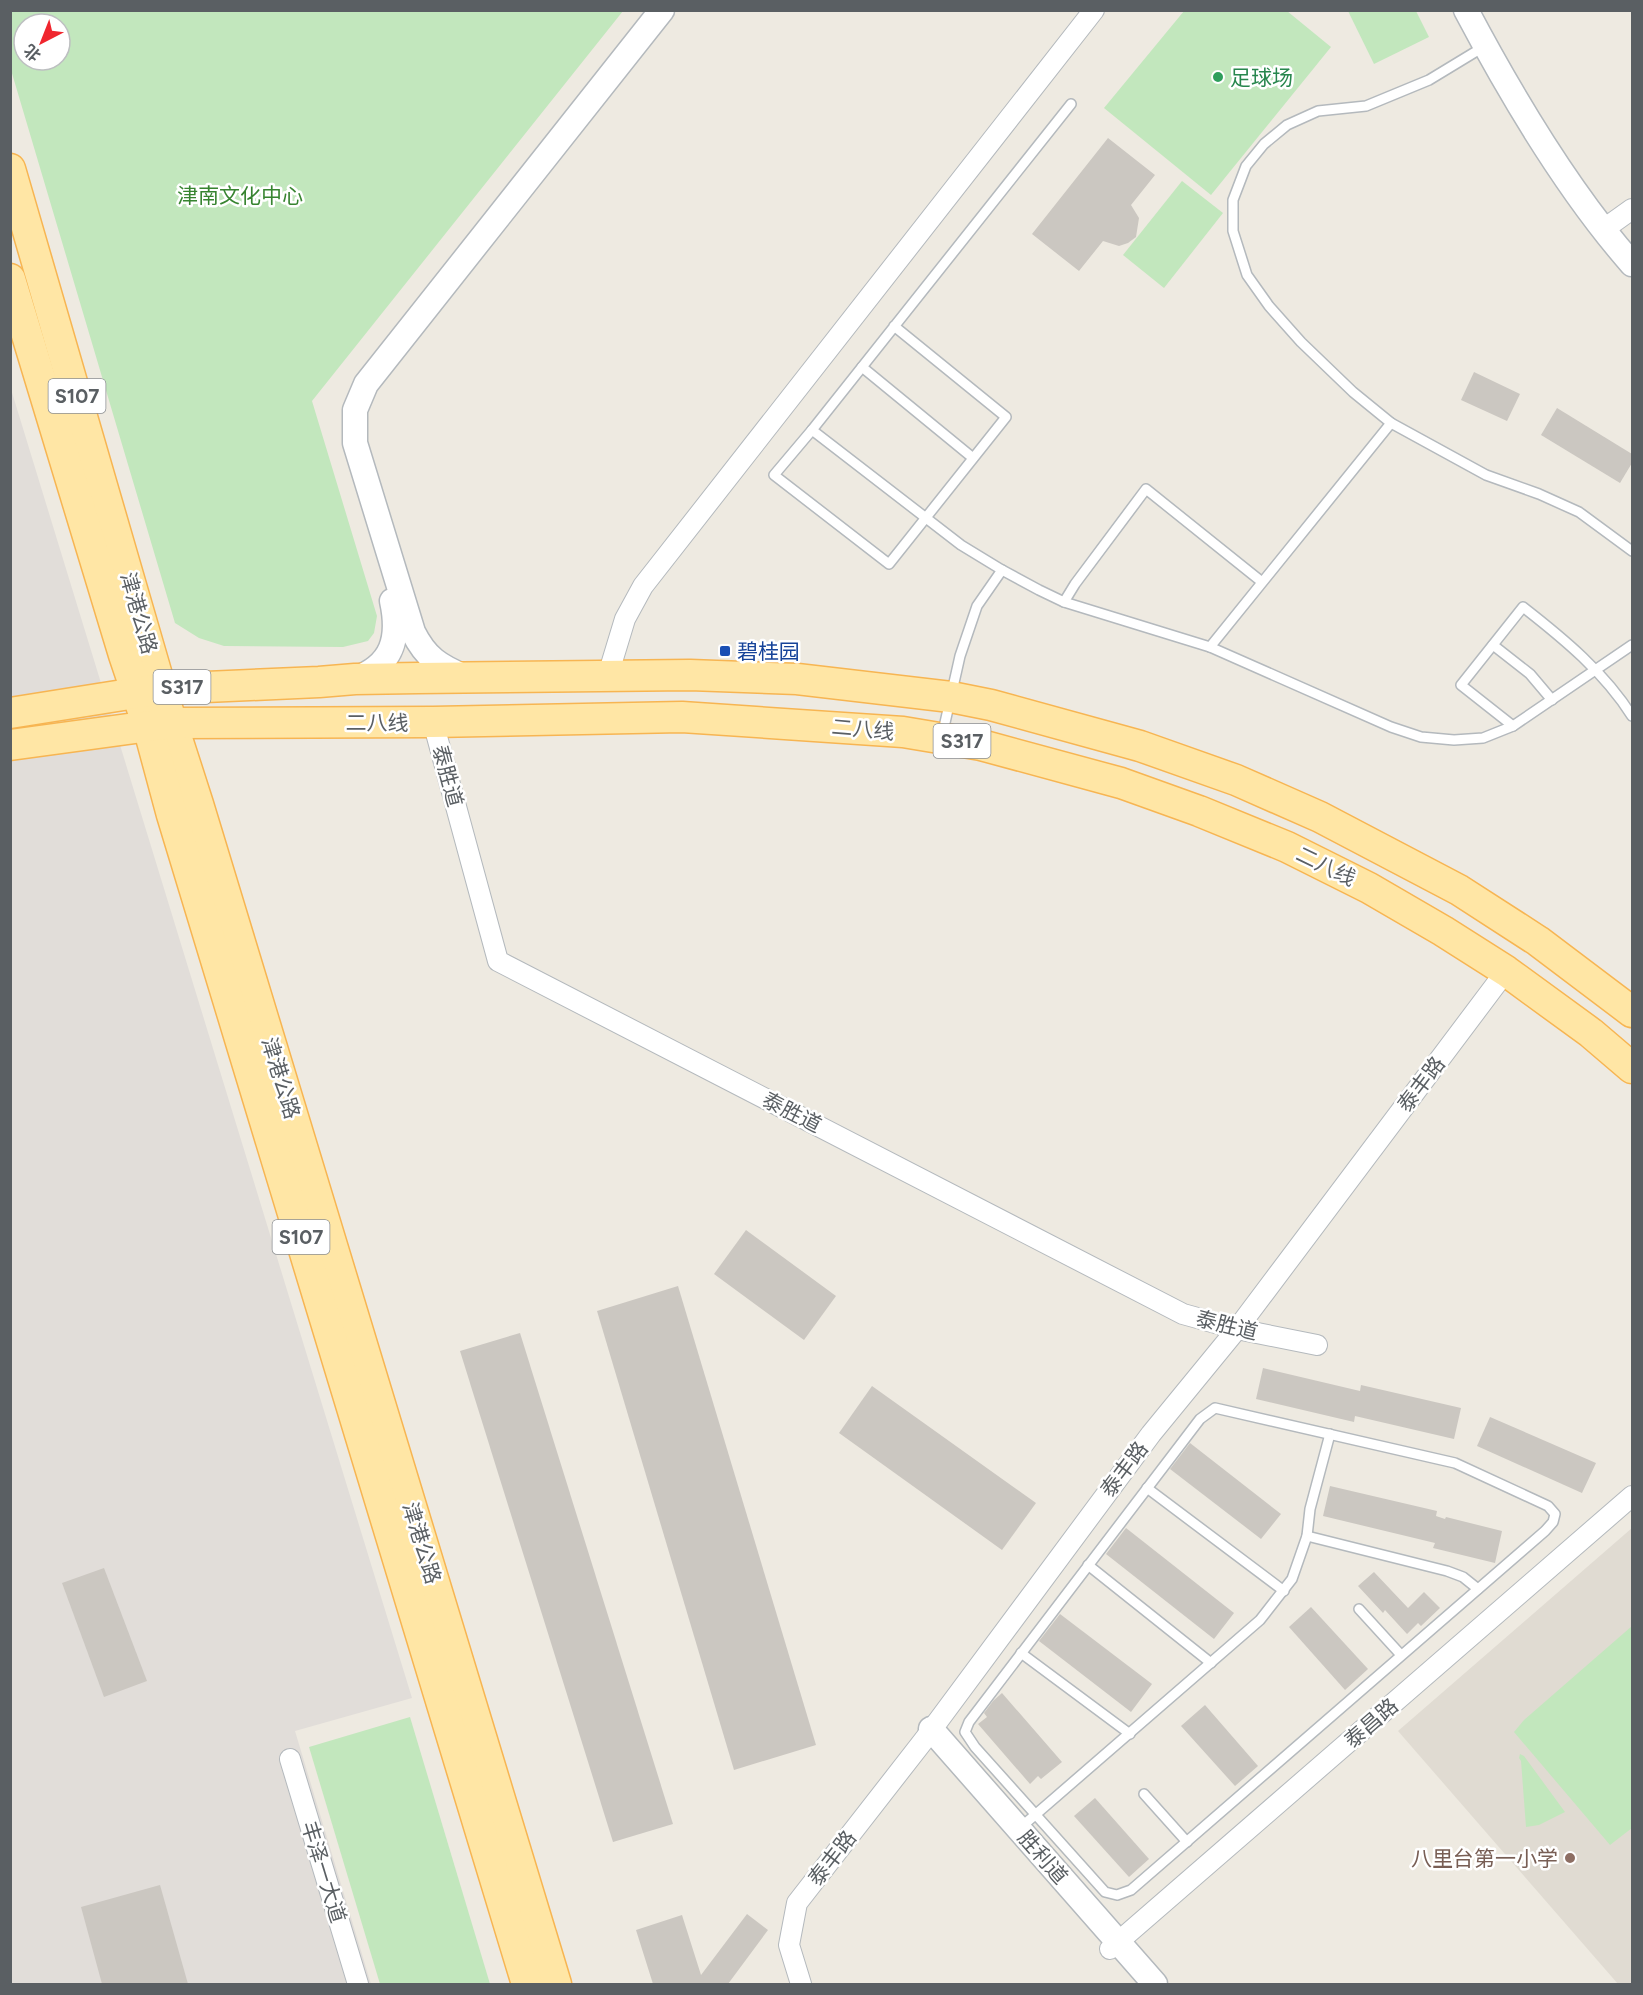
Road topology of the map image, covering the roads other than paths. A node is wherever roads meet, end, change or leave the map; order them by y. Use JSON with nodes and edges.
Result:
{"nodes":[{"id":1,"x":647,"y":10,"type":"edge"},
{"id":2,"x":662,"y":10,"type":"edge"},
{"id":3,"x":1094,"y":10,"type":"edge"},
{"id":4,"x":1466,"y":10,"type":"edge"},
{"id":5,"x":1479,"y":10,"type":"edge"},
{"id":6,"x":1490,"y":43,"type":"junction"},
{"id":7,"x":1071,"y":104,"type":"dead end"},
{"id":8,"x":10,"y":169,"type":"edge"},
{"id":9,"x":1617,"y":220,"type":"edge"},
{"id":10,"x":1632,"y":258,"type":"edge"},
{"id":11,"x":10,"y":279,"type":"edge"},
{"id":12,"x":894,"y":326,"type":"junction"},
{"id":13,"x":862,"y":367,"type":"junction"},
{"id":14,"x":1392,"y":423,"type":"junction"},
{"id":15,"x":812,"y":430,"type":"junction"},
{"id":16,"x":973,"y":458,"type":"junction"},
{"id":17,"x":926,"y":517,"type":"junction"},
{"id":18,"x":1632,"y":551,"type":"edge"},
{"id":19,"x":1002,"y":570,"type":"junction"},
{"id":20,"x":1262,"y":582,"type":"junction"},
{"id":21,"x":1064,"y":602,"type":"junction"},
{"id":22,"x":142,"y":623,"type":"junction"},
{"id":23,"x":1493,"y":645,"type":"junction"},
{"id":24,"x":1632,"y":645,"type":"edge"},
{"id":25,"x":1210,"y":648,"type":"junction"},
{"id":26,"x":1596,"y":671,"type":"junction"},
{"id":27,"x":608,"y":675,"type":"junction"},
{"id":28,"x":465,"y":677,"type":"junction"},
{"id":29,"x":355,"y":679,"type":"junction"},
{"id":30,"x":951,"y":697,"type":"junction"},
{"id":31,"x":1552,"y":700,"type":"junction"},
{"id":32,"x":156,"y":705,"type":"junction"},
{"id":33,"x":10,"y":713,"type":"edge"},
{"id":34,"x":1632,"y":716,"type":"edge"},
{"id":35,"x":433,"y":722,"type":"junction"},
{"id":36,"x":1513,"y":726,"type":"junction"},
{"id":37,"x":942,"y":737,"type":"junction"},
{"id":38,"x":10,"y":746,"type":"edge"},
{"id":39,"x":1506,"y":971,"type":"junction"},
{"id":40,"x":1632,"y":1012,"type":"edge"},
{"id":41,"x":1632,"y":1068,"type":"edge"},
{"id":42,"x":1237,"y":1329,"type":"junction"},
{"id":43,"x":1317,"y":1345,"type":"dead end"},
{"id":44,"x":1330,"y":1434,"type":"junction"},
{"id":45,"x":1147,"y":1488,"type":"junction"},
{"id":46,"x":1632,"y":1496,"type":"edge"},
{"id":47,"x":1308,"y":1536,"type":"junction"},
{"id":48,"x":1088,"y":1565,"type":"junction"},
{"id":49,"x":1478,"y":1589,"type":"junction"},
{"id":50,"x":1284,"y":1591,"type":"junction"},
{"id":51,"x":1359,"y":1609,"type":"dead end"},
{"id":52,"x":1021,"y":1653,"type":"junction"},
{"id":53,"x":1401,"y":1655,"type":"junction"},
{"id":54,"x":1211,"y":1663,"type":"junction"},
{"id":55,"x":1130,"y":1734,"type":"junction"},
{"id":56,"x":927,"y":1735,"type":"junction"},
{"id":57,"x":290,"y":1759,"type":"dead end"},
{"id":58,"x":1144,"y":1794,"type":"dead end"},
{"id":59,"x":1022,"y":1827,"type":"junction"},
{"id":60,"x":1186,"y":1842,"type":"junction"},
{"id":61,"x":1114,"y":1946,"type":"junction"},
{"id":62,"x":358,"y":1984,"type":"edge"},
{"id":63,"x":527,"y":1984,"type":"edge"},
{"id":64,"x":556,"y":1984,"type":"edge"},
{"id":65,"x":801,"y":1984,"type":"edge"},
{"id":66,"x":1140,"y":1984,"type":"edge"},
{"id":67,"x":1155,"y":1984,"type":"edge"}],
"edges":[{"from":1,"to":29,"type":"street"},
{"from":2,"to":28,"type":"street"},
{"from":3,"to":27,"type":"street"},
{"from":4,"to":6,"type":"street"},
{"from":5,"to":6,"type":"street"},
{"from":6,"to":9,"type":"street"},
{"from":6,"to":14,"type":"lane"},
{"from":7,"to":12,"type":"lane"},
{"from":8,"to":22,"type":"main road","name":"津港公路","number":"S107"},
{"from":9,"to":10,"type":"street"},
{"from":11,"to":32,"type":"main road","number":"S107"},
{"from":12,"to":13,"type":"lane"},
{"from":12,"to":16,"type":"lane"},
{"from":13,"to":15,"type":"lane"},
{"from":13,"to":16,"type":"lane"},
{"from":14,"to":18,"type":"lane"},
{"from":14,"to":20,"type":"lane"},
{"from":15,"to":17,"type":"lane"},
{"from":15,"to":17,"type":"lane"},
{"from":16,"to":17,"type":"lane"},
{"from":17,"to":19,"type":"lane"},
{"from":19,"to":21,"type":"lane"},
{"from":19,"to":30,"type":"lane"},
{"from":20,"to":21,"type":"lane"},
{"from":20,"to":25,"type":"lane"},
{"from":21,"to":25,"type":"lane"},
{"from":22,"to":29,"type":"main road"},
{"from":22,"to":32,"type":"main road","name":"津港公路","number":"S107"},
{"from":23,"to":26,"type":"lane"},
{"from":23,"to":31,"type":"lane"},
{"from":23,"to":36,"type":"lane"},
{"from":24,"to":26,"type":"lane"},
{"from":25,"to":36,"type":"lane"},
{"from":26,"to":31,"type":"lane"},
{"from":26,"to":34,"type":"lane"},
{"from":27,"to":28,"type":"main road","name":"二八线","number":"S317"},
{"from":27,"to":30,"type":"main road","name":"二八线","number":"S317"},
{"from":28,"to":29,"type":"main road","name":"二八线","number":"S317"},
{"from":29,"to":32,"type":"main road","name":"二八线","number":"S317"},
{"from":30,"to":37,"type":"lane"},
{"from":30,"to":40,"type":"main road","name":"二八线","number":"S317"},
{"from":31,"to":36,"type":"lane"},
{"from":32,"to":33,"type":"main road","name":"二八线","number":"S317"},
{"from":32,"to":35,"type":"main road","name":"二八线","number":"S317"},
{"from":32,"to":38,"type":"main road","name":"二八线","number":"S317"},
{"from":32,"to":63,"type":"main road","name":"津港公路","number":"S107"},
{"from":32,"to":64,"type":"main road","name":"津港公路","number":"S107"},
{"from":35,"to":37,"type":"main road","name":"二八线","number":"S317"},
{"from":35,"to":42,"type":"street","name":"泰胜道"},
{"from":37,"to":39,"type":"main road","name":"二八线","number":"S317"},
{"from":39,"to":41,"type":"main road","name":"二八线","number":"S317"},
{"from":39,"to":42,"type":"street","name":"泰丰路"},
{"from":42,"to":43,"type":"street","name":"泰胜道"},
{"from":42,"to":56,"type":"street","name":"泰丰路"},
{"from":44,"to":45,"type":"lane"},
{"from":44,"to":47,"type":"lane"},
{"from":44,"to":49,"type":"lane"},
{"from":45,"to":48,"type":"lane"},
{"from":45,"to":50,"type":"lane"},
{"from":46,"to":61,"type":"street","name":"泰昌路"},
{"from":47,"to":49,"type":"lane"},
{"from":47,"to":50,"type":"lane"},
{"from":48,"to":52,"type":"lane"},
{"from":48,"to":54,"type":"lane"},
{"from":49,"to":53,"type":"lane"},
{"from":50,"to":54,"type":"lane"},
{"from":51,"to":53,"type":"lane"},
{"from":52,"to":55,"type":"lane"},
{"from":52,"to":59,"type":"lane"},
{"from":53,"to":60,"type":"lane"},
{"from":54,"to":55,"type":"lane"},
{"from":55,"to":59,"type":"lane"},
{"from":56,"to":59,"type":"street","name":"胜利道"},
{"from":56,"to":65,"type":"street","name":"泰丰路"},
{"from":57,"to":62,"type":"street","name":"丰泽一大道"},
{"from":58,"to":60,"type":"lane"},
{"from":59,"to":60,"type":"lane"},
{"from":59,"to":61,"type":"street","name":"胜利道"},
{"from":61,"to":66,"type":"street","name":"胜利道"},
{"from":61,"to":67,"type":"street","name":"胜利道"}]}
